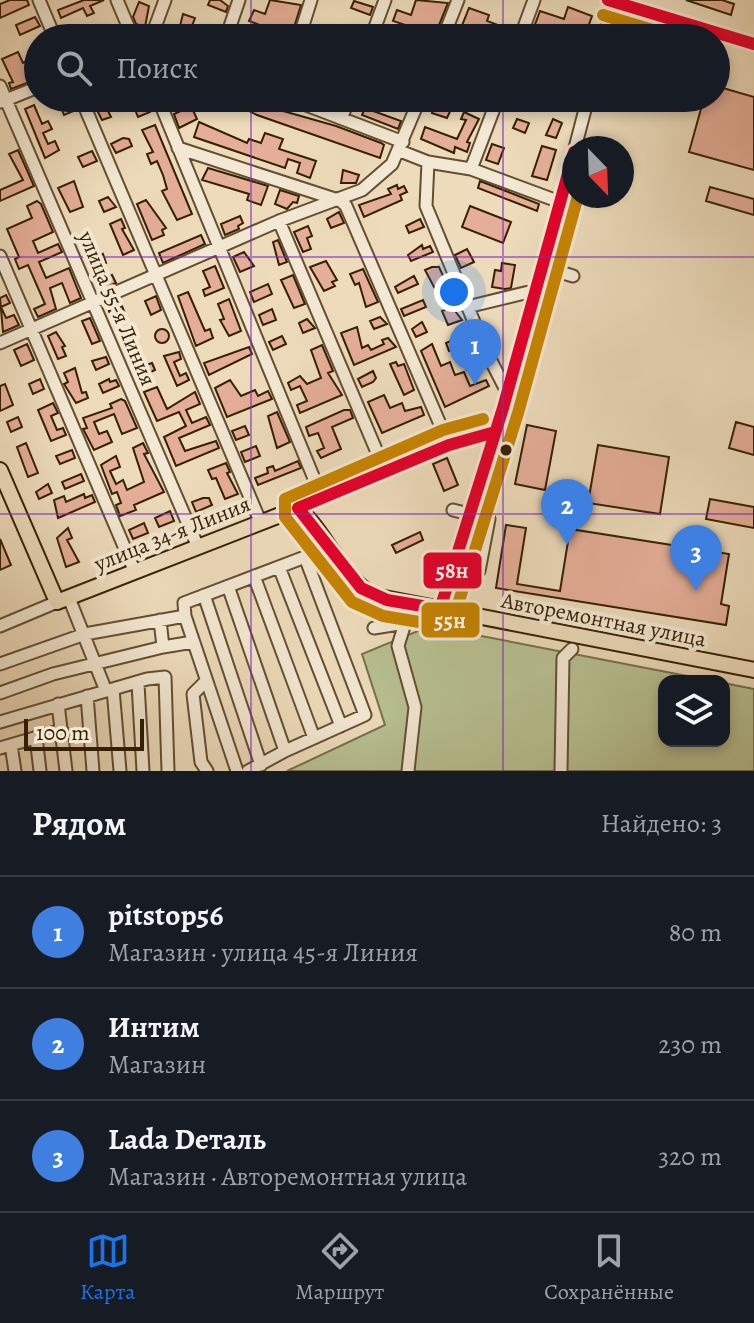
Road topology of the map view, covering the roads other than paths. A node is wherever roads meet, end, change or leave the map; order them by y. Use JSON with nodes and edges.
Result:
{"nodes":[{"id":1,"x":39,"y":0,"type":"edge"},
{"id":2,"x":117,"y":0,"type":"edge"},
{"id":3,"x":165,"y":0,"type":"edge"},
{"id":4,"x":239,"y":0,"type":"edge"},
{"id":5,"x":311,"y":0,"type":"edge"},
{"id":6,"x":385,"y":0,"type":"edge"},
{"id":7,"x":458,"y":0,"type":"edge"},
{"id":8,"x":534,"y":0,"type":"edge"},
{"id":9,"x":612,"y":1,"type":"edge"},
{"id":10,"x":49,"y":24,"type":"edge"},
{"id":11,"x":127,"y":24,"type":"edge"},
{"id":12,"x":156,"y":24,"type":"edge"},
{"id":13,"x":231,"y":24,"type":"edge"},
{"id":14,"x":303,"y":24,"type":"edge"},
{"id":15,"x":376,"y":24,"type":"edge"},
{"id":16,"x":449,"y":24,"type":"edge"},
{"id":17,"x":525,"y":24,"type":"edge"},
{"id":18,"x":607,"y":24,"type":"edge"},
{"id":19,"x":688,"y":24,"type":"edge"},
{"id":20,"x":730,"y":37,"type":"edge"},
{"id":21,"x":754,"y":44,"type":"edge"},
{"id":22,"x":0,"y":86,"type":"edge"},
{"id":23,"x":24,"y":93,"type":"edge"},
{"id":24,"x":3,"y":101,"type":"edge"},
{"id":25,"x":87,"y":112,"type":"edge"},
{"id":26,"x":164,"y":112,"type":"edge"},
{"id":27,"x":328,"y":112,"type":"edge"},
{"id":28,"x":344,"y":112,"type":"edge"},
{"id":29,"x":415,"y":112,"type":"edge"},
{"id":30,"x":493,"y":112,"type":"edge"},
{"id":31,"x":584,"y":112,"type":"edge"},
{"id":32,"x":342,"y":117,"type":"junction"},
{"id":33,"x":578,"y":136,"type":"edge"},
{"id":34,"x":402,"y":146,"type":"junction"},
{"id":35,"x":178,"y":148,"type":"junction"},
{"id":36,"x":428,"y":162,"type":"junction"},
{"id":37,"x":471,"y":169,"type":"junction"},
{"id":38,"x":562,"y":195,"type":"edge"},
{"id":39,"x":341,"y":201,"type":"junction"},
{"id":40,"x":560,"y":202,"type":"junction"},
{"id":41,"x":279,"y":221,"type":"junction"},
{"id":42,"x":220,"y":247,"type":"junction"},
{"id":43,"x":0,"y":256,"type":"edge"},
{"id":44,"x":543,"y":267,"type":"junction"},
{"id":45,"x":155,"y":274,"type":"junction"},
{"id":46,"x":573,"y":276,"type":"dead end"},
{"id":47,"x":537,"y":290,"type":"junction"},
{"id":48,"x":93,"y":301,"type":"junction"},
{"id":49,"x":467,"y":307,"type":"junction"},
{"id":50,"x":30,"y":328,"type":"junction"},
{"id":51,"x":0,"y":343,"type":"edge"},
{"id":52,"x":507,"y":392,"type":"junction"},
{"id":53,"x":495,"y":432,"type":"junction"},
{"id":54,"x":449,"y":445,"type":"junction"},
{"id":55,"x":0,"y":470,"type":"edge"},
{"id":56,"x":385,"y":471,"type":"junction"},
{"id":57,"x":322,"y":498,"type":"junction"},
{"id":58,"x":298,"y":508,"type":"junction"},
{"id":59,"x":453,"y":510,"type":"dead end"},
{"id":60,"x":470,"y":513,"type":"junction"},
{"id":61,"x":260,"y":521,"type":"junction"},
{"id":62,"x":198,"y":547,"type":"junction"},
{"id":63,"x":279,"y":567,"type":"junction"},
{"id":64,"x":479,"y":571,"type":"dead end"},
{"id":65,"x":135,"y":572,"type":"junction"},
{"id":66,"x":254,"y":576,"type":"junction"},
{"id":67,"x":228,"y":586,"type":"junction"},
{"id":68,"x":204,"y":595,"type":"junction"},
{"id":69,"x":63,"y":600,"type":"junction"},
{"id":70,"x":417,"y":604,"type":"junction"},
{"id":71,"x":440,"y":609,"type":"junction"},
{"id":72,"x":185,"y":616,"type":"junction"},
{"id":73,"x":160,"y":620,"type":"junction"},
{"id":74,"x":405,"y":623,"type":"junction"},
{"id":75,"x":0,"y":626,"type":"edge"},
{"id":76,"x":374,"y":628,"type":"dead end"},
{"id":77,"x":85,"y":634,"type":"junction"},
{"id":78,"x":193,"y":642,"type":"junction"},
{"id":79,"x":163,"y":647,"type":"junction"},
{"id":80,"x":572,"y":649,"type":"dead end"},
{"id":81,"x":96,"y":662,"type":"junction"},
{"id":82,"x":0,"y":664,"type":"edge"},
{"id":83,"x":754,"y":670,"type":"edge"},
{"id":84,"x":206,"y":681,"type":"junction"},
{"id":85,"x":138,"y":684,"type":"junction"},
{"id":86,"x":109,"y":690,"type":"junction"},
{"id":87,"x":0,"y":693,"type":"edge"},
{"id":88,"x":87,"y":696,"type":"junction"},
{"id":89,"x":58,"y":704,"type":"junction"},
{"id":90,"x":0,"y":722,"type":"edge"},
{"id":91,"x":341,"y":726,"type":"junction"},
{"id":92,"x":62,"y":730,"type":"junction"},
{"id":93,"x":36,"y":737,"type":"junction"},
{"id":94,"x":314,"y":738,"type":"junction"},
{"id":95,"x":6,"y":747,"type":"edge"},
{"id":96,"x":285,"y":751,"type":"junction"},
{"id":97,"x":261,"y":765,"type":"junction"},
{"id":98,"x":15,"y":771,"type":"edge"},
{"id":99,"x":40,"y":771,"type":"edge"},
{"id":100,"x":66,"y":771,"type":"edge"},
{"id":101,"x":93,"y":771,"type":"edge"},
{"id":102,"x":120,"y":771,"type":"edge"},
{"id":103,"x":143,"y":771,"type":"edge"},
{"id":104,"x":168,"y":771,"type":"edge"},
{"id":105,"x":207,"y":771,"type":"edge"},
{"id":106,"x":237,"y":771,"type":"edge"},
{"id":107,"x":248,"y":771,"type":"edge"},
{"id":108,"x":408,"y":771,"type":"edge"},
{"id":109,"x":561,"y":771,"type":"edge"}],
"edges":[{"from":1,"to":10,"type":"street"},
{"from":2,"to":11,"type":"street"},
{"from":3,"to":12,"type":"street"},
{"from":4,"to":13,"type":"street"},
{"from":5,"to":14,"type":"street"},
{"from":6,"to":15,"type":"street"},
{"from":7,"to":16,"type":"street"},
{"from":8,"to":17,"type":"street"},
{"from":9,"to":18,"type":"street"},
{"from":9,"to":19,"type":"street"},
{"from":20,"to":21,"type":"street"},
{"from":22,"to":24,"type":"street","name":"улица 55-я Линия"},
{"from":23,"to":24,"type":"street"},
{"from":24,"to":48,"type":"street","name":"улица 55-я Линия"},
{"from":25,"to":45,"type":"street"},
{"from":26,"to":35,"type":"street"},
{"from":27,"to":32,"type":"street"},
{"from":28,"to":32,"type":"street"},
{"from":29,"to":34,"type":"street"},
{"from":30,"to":37,"type":"street"},
{"from":31,"to":33,"type":"street"},
{"from":32,"to":34,"type":"street"},
{"from":34,"to":36,"type":"street"},
{"from":34,"to":39,"type":"street"},
{"from":35,"to":39,"type":"street"},
{"from":35,"to":42,"type":"street"},
{"from":36,"to":37,"type":"street"},
{"from":36,"to":49,"type":"street"},
{"from":37,"to":40,"type":"street"},
{"from":38,"to":40,"type":"street"},
{"from":39,"to":41,"type":"street"},
{"from":39,"to":54,"type":"street"},
{"from":40,"to":44,"type":"street"},
{"from":41,"to":42,"type":"street"},
{"from":41,"to":56,"type":"street"},
{"from":42,"to":45,"type":"street"},
{"from":42,"to":57,"type":"street"},
{"from":43,"to":50,"type":"street"},
{"from":44,"to":46,"type":"street"},
{"from":44,"to":47,"type":"street"},
{"from":45,"to":48,"type":"street"},
{"from":45,"to":61,"type":"street"},
{"from":47,"to":49,"type":"street"},
{"from":47,"to":52,"type":"street"},
{"from":48,"to":50,"type":"street"},
{"from":48,"to":62,"type":"street","name":"улица 55-я Линия"},
{"from":49,"to":52,"type":"street"},
{"from":50,"to":51,"type":"street"},
{"from":50,"to":65,"type":"street"},
{"from":52,"to":53,"type":"street"},
{"from":53,"to":54,"type":"street","name":"улица 34-я Линия"},
{"from":53,"to":60,"type":"street"},
{"from":54,"to":56,"type":"street","name":"улица 34-я Линия"},
{"from":55,"to":69,"type":"main road"},
{"from":56,"to":57,"type":"street","name":"улица 34-я Линия"},
{"from":57,"to":58,"type":"street","name":"улица 34-я Линия"},
{"from":58,"to":61,"type":"main road","name":"улица 34-я Линия"},
{"from":58,"to":70,"type":"main road","name":"Авторемонтная улица"},
{"from":59,"to":60,"type":"street"},
{"from":60,"to":64,"type":"street"},
{"from":60,"to":71,"type":"street"},
{"from":61,"to":62,"type":"main road","name":"улица 34-я Линия"},
{"from":62,"to":65,"type":"main road","name":"улица 34-я Линия"},
{"from":63,"to":66,"type":"street"},
{"from":63,"to":91,"type":"street"},
{"from":63,"to":91,"type":"street"},
{"from":65,"to":69,"type":"main road","name":"улица 34-я Линия"},
{"from":66,"to":67,"type":"street"},
{"from":66,"to":94,"type":"street"},
{"from":67,"to":68,"type":"street"},
{"from":67,"to":96,"type":"street"},
{"from":68,"to":72,"type":"street"},
{"from":68,"to":97,"type":"street"},
{"from":69,"to":75,"type":"street","name":"улица 34-я Линия"},
{"from":69,"to":77,"type":"street"},
{"from":70,"to":71,"type":"main road","name":"Авторемонтная улица"},
{"from":70,"to":74,"type":"street"},
{"from":71,"to":83,"type":"main road","name":"Авторемонтная улица"},
{"from":72,"to":73,"type":"street"},
{"from":72,"to":78,"type":"street"},
{"from":73,"to":77,"type":"street"},
{"from":73,"to":79,"type":"street"},
{"from":74,"to":76,"type":"street"},
{"from":74,"to":108,"type":"street"},
{"from":77,"to":81,"type":"street"},
{"from":77,"to":82,"type":"street"},
{"from":78,"to":79,"type":"street"},
{"from":78,"to":84,"type":"street"},
{"from":79,"to":81,"type":"street"},
{"from":80,"to":109,"type":"street"},
{"from":81,"to":86,"type":"street"},
{"from":81,"to":87,"type":"street"},
{"from":84,"to":105,"type":"street"},
{"from":84,"to":106,"type":"street"},
{"from":85,"to":86,"type":"street"},
{"from":85,"to":103,"type":"street"},
{"from":85,"to":104,"type":"street"},
{"from":86,"to":88,"type":"street"},
{"from":86,"to":102,"type":"street"},
{"from":88,"to":89,"type":"street"},
{"from":88,"to":101,"type":"street"},
{"from":89,"to":90,"type":"street"},
{"from":89,"to":92,"type":"street"},
{"from":91,"to":94,"type":"street"},
{"from":92,"to":93,"type":"street"},
{"from":92,"to":100,"type":"street"},
{"from":93,"to":95,"type":"street"},
{"from":93,"to":99,"type":"street"},
{"from":94,"to":96,"type":"street"},
{"from":95,"to":98,"type":"street"},
{"from":96,"to":97,"type":"street"},
{"from":97,"to":107,"type":"street"}]}
